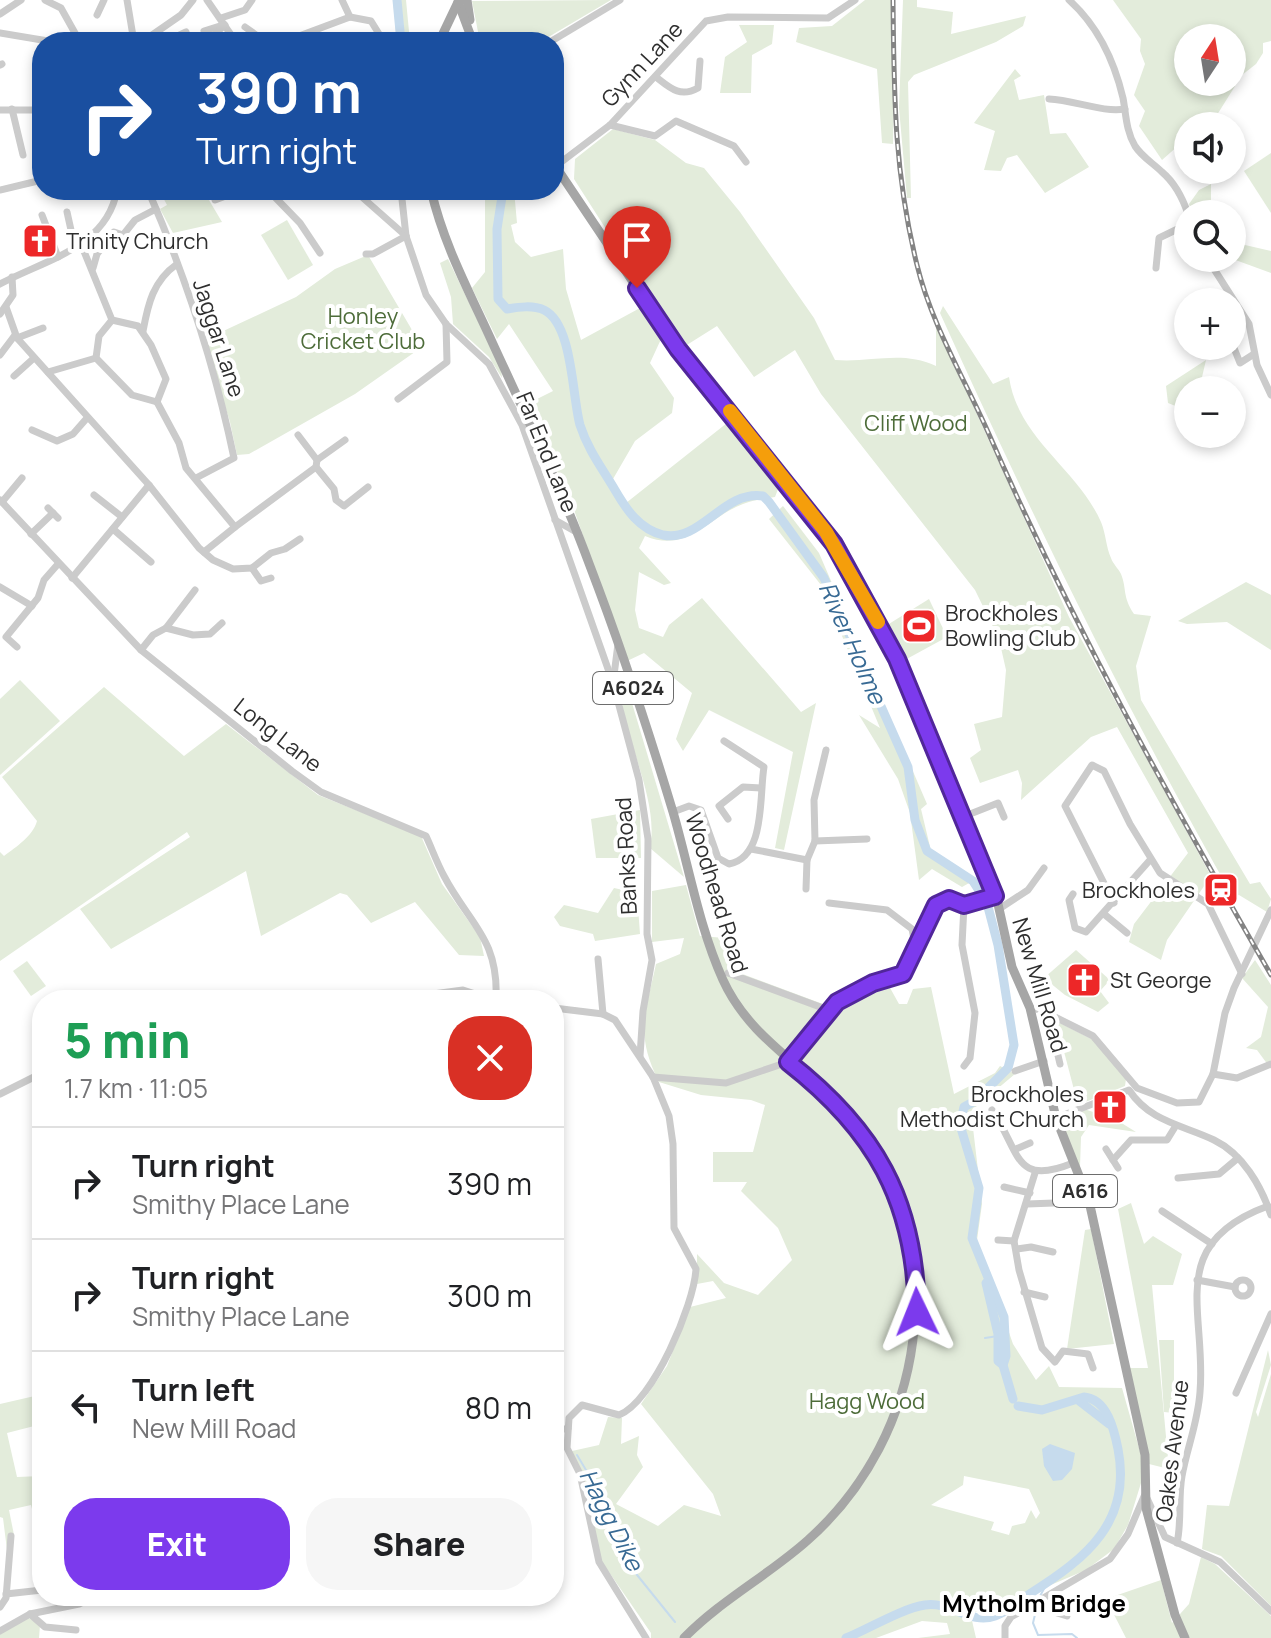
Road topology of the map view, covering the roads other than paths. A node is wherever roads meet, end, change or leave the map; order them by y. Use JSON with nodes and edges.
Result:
{"nodes":[{"id":1,"x":21,"y":0,"type":"edge"},
{"id":2,"x":45,"y":0,"type":"edge"},
{"id":3,"x":104,"y":0,"type":"edge"},
{"id":4,"x":127,"y":0,"type":"edge"},
{"id":5,"x":193,"y":0,"type":"edge"},
{"id":6,"x":207,"y":0,"type":"edge"},
{"id":7,"x":252,"y":0,"type":"edge"},
{"id":8,"x":342,"y":0,"type":"edge"},
{"id":9,"x":620,"y":0,"type":"edge"},
{"id":10,"x":855,"y":0,"type":"edge"},
{"id":11,"x":1069,"y":0,"type":"edge"},
{"id":12,"x":463,"y":2,"type":"edge"},
{"id":13,"x":453,"y":13,"type":"junction"},
{"id":14,"x":0,"y":14,"type":"edge"},
{"id":15,"x":97,"y":15,"type":"dead end"},
{"id":16,"x":350,"y":17,"type":"junction"},
{"id":17,"x":465,"y":20,"type":"junction"},
{"id":18,"x":223,"y":22,"type":"junction"},
{"id":19,"x":245,"y":27,"type":"dead end"},
{"id":20,"x":161,"y":30,"type":"joint"},
{"id":21,"x":204,"y":31,"type":"dead end"},
{"id":22,"x":74,"y":32,"type":"edge"},
{"id":23,"x":132,"y":32,"type":"edge"},
{"id":24,"x":158,"y":32,"type":"edge"},
{"id":25,"x":214,"y":32,"type":"edge"},
{"id":26,"x":230,"y":32,"type":"edge"},
{"id":27,"x":252,"y":32,"type":"edge"},
{"id":28,"x":307,"y":32,"type":"edge"},
{"id":29,"x":378,"y":32,"type":"edge"},
{"id":30,"x":444,"y":32,"type":"edge"},
{"id":31,"x":469,"y":32,"type":"edge"},
{"id":32,"x":470,"y":32,"type":"edge"},
{"id":33,"x":0,"y":33,"type":"edge"},
{"id":34,"x":564,"y":34,"type":"edge"},
{"id":35,"x":32,"y":38,"type":"edge"},
{"id":36,"x":700,"y":61,"type":"dead end"},
{"id":37,"x":656,"y":77,"type":"junction"},
{"id":38,"x":1049,"y":99,"type":"dead end"},
{"id":39,"x":12,"y":109,"type":"junction"},
{"id":40,"x":1125,"y":109,"type":"junction"},
{"id":41,"x":0,"y":110,"type":"edge"},
{"id":42,"x":32,"y":110,"type":"edge"},
{"id":43,"x":610,"y":125,"type":"junction"},
{"id":44,"x":23,"y":155,"type":"dead end"},
{"id":45,"x":564,"y":158,"type":"edge"},
{"id":46,"x":746,"y":162,"type":"dead end"},
{"id":47,"x":564,"y":178,"type":"edge"},
{"id":48,"x":32,"y":182,"type":"edge"},
{"id":49,"x":0,"y":190,"type":"edge"},
{"id":50,"x":113,"y":200,"type":"edge"},
{"id":51,"x":152,"y":200,"type":"edge"},
{"id":52,"x":278,"y":200,"type":"edge"},
{"id":53,"x":365,"y":200,"type":"edge"},
{"id":54,"x":402,"y":200,"type":"edge"},
{"id":55,"x":434,"y":200,"type":"edge"},
{"id":56,"x":1180,"y":200,"type":"edge"},
{"id":57,"x":156,"y":209,"type":"junction"},
{"id":58,"x":67,"y":212,"type":"dead end"},
{"id":59,"x":42,"y":215,"type":"dead end"},
{"id":60,"x":70,"y":227,"type":"junction"},
{"id":61,"x":61,"y":229,"type":"dead end"},
{"id":62,"x":1174,"y":231,"type":"edge"},
{"id":63,"x":406,"y":236,"type":"junction"},
{"id":64,"x":80,"y":248,"type":"junction"},
{"id":65,"x":320,"y":253,"type":"dead end"},
{"id":66,"x":97,"y":254,"type":"junction"},
{"id":67,"x":366,"y":254,"type":"dead end"},
{"id":68,"x":58,"y":257,"type":"junction"},
{"id":69,"x":177,"y":264,"type":"junction"},
{"id":70,"x":1156,"y":268,"type":"dead end"},
{"id":71,"x":93,"y":271,"type":"junction"},
{"id":72,"x":1216,"y":272,"type":"edge"},
{"id":73,"x":12,"y":277,"type":"junction"},
{"id":74,"x":0,"y":284,"type":"edge"},
{"id":75,"x":3,"y":311,"type":"edge"},
{"id":76,"x":112,"y":320,"type":"junction"},
{"id":77,"x":446,"y":324,"type":"junction"},
{"id":78,"x":43,"y":328,"type":"dead end"},
{"id":79,"x":143,"y":331,"type":"junction"},
{"id":80,"x":16,"y":337,"type":"junction"},
{"id":81,"x":1254,"y":354,"type":"junction"},
{"id":82,"x":0,"y":355,"type":"edge"},
{"id":83,"x":34,"y":358,"type":"junction"},
{"id":84,"x":96,"y":358,"type":"junction"},
{"id":85,"x":1246,"y":359,"type":"edge"},
{"id":86,"x":447,"y":362,"type":"junction"},
{"id":87,"x":48,"y":372,"type":"junction"},
{"id":88,"x":451,"y":372,"type":"dead end"},
{"id":89,"x":14,"y":376,"type":"dead end"},
{"id":90,"x":1271,"y":395,"type":"edge"},
{"id":91,"x":398,"y":399,"type":"dead end"},
{"id":92,"x":157,"y":402,"type":"junction"},
{"id":93,"x":87,"y":418,"type":"junction"},
{"id":94,"x":32,"y":430,"type":"dead end"},
{"id":95,"x":298,"y":435,"type":"dead end"},
{"id":96,"x":345,"y":440,"type":"dead end"},
{"id":97,"x":317,"y":464,"type":"junction"},
{"id":98,"x":22,"y":478,"type":"dead end"},
{"id":99,"x":196,"y":478,"type":"junction"},
{"id":100,"x":149,"y":485,"type":"junction"},
{"id":101,"x":368,"y":487,"type":"dead end"},
{"id":102,"x":94,"y":495,"type":"dead end"},
{"id":103,"x":1,"y":501,"type":"edge"},
{"id":104,"x":53,"y":513,"type":"dead end"},
{"id":105,"x":122,"y":517,"type":"junction"},
{"id":106,"x":555,"y":520,"type":"junction"},
{"id":107,"x":235,"y":527,"type":"junction"},
{"id":108,"x":113,"y":529,"type":"junction"},
{"id":109,"x":578,"y":533,"type":"junction"},
{"id":110,"x":31,"y":534,"type":"junction"},
{"id":111,"x":298,"y":544,"type":"dead end"},
{"id":112,"x":204,"y":552,"type":"junction"},
{"id":113,"x":151,"y":562,"type":"dead end"},
{"id":114,"x":58,"y":564,"type":"junction"},
{"id":115,"x":252,"y":568,"type":"junction"},
{"id":116,"x":72,"y":578,"type":"junction"},
{"id":117,"x":268,"y":582,"type":"dead end"},
{"id":118,"x":0,"y":587,"type":"edge"},
{"id":119,"x":195,"y":590,"type":"dead end"},
{"id":120,"x":32,"y":606,"type":"junction"},
{"id":121,"x":589,"y":612,"type":"joint"},
{"id":122,"x":222,"y":623,"type":"dead end"},
{"id":123,"x":166,"y":628,"type":"junction"},
{"id":124,"x":618,"y":644,"type":"junction"},
{"id":125,"x":17,"y":647,"type":"dead end"},
{"id":126,"x":141,"y":650,"type":"junction"},
{"id":127,"x":613,"y":683,"type":"junction"},
{"id":128,"x":724,"y":741,"type":"dead end"},
{"id":129,"x":826,"y":750,"type":"dead end"},
{"id":130,"x":761,"y":788,"type":"junction"},
{"id":131,"x":673,"y":812,"type":"junction"},
{"id":132,"x":965,"y":816,"type":"junction"},
{"id":133,"x":1004,"y":817,"type":"dead end"},
{"id":134,"x":728,"y":819,"type":"dead end"},
{"id":135,"x":867,"y":839,"type":"dead end"},
{"id":136,"x":815,"y":841,"type":"junction"},
{"id":137,"x":751,"y":849,"type":"junction"},
{"id":138,"x":807,"y":860,"type":"junction"},
{"id":139,"x":1150,"y":860,"type":"junction"},
{"id":140,"x":1044,"y":868,"type":"dead end"},
{"id":141,"x":806,"y":889,"type":"dead end"},
{"id":142,"x":1073,"y":894,"type":"dead end"},
{"id":143,"x":993,"y":896,"type":"junction"},
{"id":144,"x":829,"y":903,"type":"dead end"},
{"id":145,"x":1114,"y":903,"type":"junction"},
{"id":146,"x":964,"y":905,"type":"junction"},
{"id":147,"x":999,"y":909,"type":"junction"},
{"id":148,"x":1271,"y":910,"type":"edge"},
{"id":149,"x":1104,"y":914,"type":"junction"},
{"id":150,"x":1127,"y":933,"type":"dead end"},
{"id":151,"x":916,"y":949,"type":"junction"},
{"id":152,"x":598,"y":959,"type":"dead end"},
{"id":153,"x":728,"y":973,"type":"dead end"},
{"id":154,"x":1242,"y":974,"type":"junction"},
{"id":155,"x":496,"y":990,"type":"edge"},
{"id":156,"x":1030,"y":1008,"type":"junction"},
{"id":157,"x":564,"y":1009,"type":"edge"},
{"id":158,"x":831,"y":1011,"type":"junction"},
{"id":159,"x":1048,"y":1013,"type":"junction"},
{"id":160,"x":603,"y":1014,"type":"junction"},
{"id":161,"x":640,"y":1056,"type":"junction"},
{"id":162,"x":1021,"y":1058,"type":"dead end"},
{"id":163,"x":1044,"y":1061,"type":"junction"},
{"id":164,"x":788,"y":1062,"type":"junction"},
{"id":165,"x":1060,"y":1064,"type":"dead end"},
{"id":166,"x":1271,"y":1064,"type":"edge"},
{"id":167,"x":964,"y":1066,"type":"dead end"},
{"id":168,"x":1213,"y":1074,"type":"junction"},
{"id":169,"x":653,"y":1077,"type":"junction"},
{"id":170,"x":32,"y":1078,"type":"edge"},
{"id":171,"x":1133,"y":1089,"type":"junction"},
{"id":172,"x":0,"y":1094,"type":"edge"},
{"id":173,"x":992,"y":1110,"type":"dead end"},
{"id":174,"x":1056,"y":1118,"type":"junction"},
{"id":175,"x":1175,"y":1127,"type":"junction"},
{"id":176,"x":1030,"y":1143,"type":"dead end"},
{"id":177,"x":1016,"y":1149,"type":"junction"},
{"id":178,"x":1106,"y":1149,"type":"dead end"},
{"id":179,"x":1238,"y":1158,"type":"junction"},
{"id":180,"x":1113,"y":1160,"type":"junction"},
{"id":181,"x":1073,"y":1163,"type":"junction"},
{"id":182,"x":1118,"y":1168,"type":"dead end"},
{"id":183,"x":1035,"y":1173,"type":"junction"},
{"id":184,"x":1178,"y":1178,"type":"dead end"},
{"id":185,"x":1004,"y":1187,"type":"dead end"},
{"id":186,"x":1030,"y":1193,"type":"junction"},
{"id":187,"x":1054,"y":1203,"type":"dead end"},
{"id":188,"x":1027,"y":1204,"type":"junction"},
{"id":189,"x":1268,"y":1206,"type":"junction"},
{"id":190,"x":1162,"y":1211,"type":"dead end"},
{"id":191,"x":1271,"y":1215,"type":"edge"},
{"id":192,"x":998,"y":1240,"type":"dead end"},
{"id":193,"x":1212,"y":1244,"type":"junction"},
{"id":194,"x":1016,"y":1245,"type":"junction"},
{"id":195,"x":1053,"y":1252,"type":"dead end"},
{"id":196,"x":1197,"y":1280,"type":"junction"},
{"id":197,"x":1235,"y":1287,"type":"dead end"},
{"id":198,"x":1024,"y":1292,"type":"junction"},
{"id":199,"x":1045,"y":1297,"type":"dead end"},
{"id":200,"x":1271,"y":1314,"type":"edge"},
{"id":201,"x":1093,"y":1368,"type":"dead end"},
{"id":202,"x":1236,"y":1393,"type":"dead end"},
{"id":203,"x":568,"y":1428,"type":"junction"},
{"id":204,"x":564,"y":1429,"type":"edge"},
{"id":205,"x":1145,"y":1494,"type":"junction"},
{"id":206,"x":11,"y":1536,"type":"dead end"},
{"id":207,"x":1177,"y":1543,"type":"junction"},
{"id":208,"x":32,"y":1591,"type":"edge"},
{"id":209,"x":6,"y":1594,"type":"junction"},
{"id":210,"x":1053,"y":1595,"type":"junction"},
{"id":211,"x":69,"y":1606,"type":"edge"},
{"id":212,"x":0,"y":1607,"type":"edge"},
{"id":213,"x":1271,"y":1611,"type":"edge"},
{"id":214,"x":30,"y":1614,"type":"junction"},
{"id":215,"x":1067,"y":1616,"type":"dead end"},
{"id":216,"x":76,"y":1630,"type":"dead end"},
{"id":217,"x":0,"y":1631,"type":"edge"},
{"id":218,"x":646,"y":1638,"type":"edge"},
{"id":219,"x":684,"y":1638,"type":"edge"},
{"id":220,"x":1005,"y":1638,"type":"edge"},
{"id":221,"x":1185,"y":1638,"type":"edge"}],
"edges":[{"from":1,"to":14,"type":"street"},
{"from":2,"to":22,"type":"street"},
{"from":3,"to":15,"type":"street"},
{"from":4,"to":23,"type":"street"},
{"from":5,"to":20,"type":"street"},
{"from":6,"to":18,"type":"street"},
{"from":7,"to":18,"type":"street"},
{"from":8,"to":16,"type":"street"},
{"from":9,"to":34,"type":"street"},
{"from":10,"to":37,"type":"street","name":"Gynn Lane"},
{"from":11,"to":40,"type":"street"},
{"from":12,"to":13,"type":"main road"},
{"from":12,"to":17,"type":"main road"},
{"from":12,"to":32,"type":"main road"},
{"from":13,"to":17,"type":"main road"},
{"from":13,"to":30,"type":"main road"},
{"from":16,"to":28,"type":"street"},
{"from":16,"to":29,"type":"street"},
{"from":17,"to":31,"type":"main road"},
{"from":18,"to":21,"type":"street"},
{"from":18,"to":25,"type":"street"},
{"from":18,"to":26,"type":"street"},
{"from":19,"to":27,"type":"street"},
{"from":20,"to":24,"type":"street"},
{"from":33,"to":35,"type":"street"},
{"from":36,"to":37,"type":"street"},
{"from":37,"to":43,"type":"street","name":"Gynn Lane"},
{"from":38,"to":40,"type":"street"},
{"from":39,"to":41,"type":"street"},
{"from":39,"to":42,"type":"street"},
{"from":39,"to":44,"type":"street"},
{"from":40,"to":56,"type":"street"},
{"from":43,"to":45,"type":"street","name":"Gynn Lane"},
{"from":43,"to":46,"type":"street"},
{"from":47,"to":132,"type":"main road","name":"New Mill Road","number":"A616"},
{"from":48,"to":49,"type":"street"},
{"from":50,"to":64,"type":"street"},
{"from":51,"to":57,"type":"street","name":"Jaggar Lane"},
{"from":52,"to":65,"type":"street"},
{"from":53,"to":63,"type":"street"},
{"from":54,"to":63,"type":"street","name":"Far End Lane"},
{"from":55,"to":109,"type":"main road","name":"Woodhead Road","number":"A6024"},
{"from":57,"to":66,"type":"street"},
{"from":57,"to":69,"type":"street","name":"Jaggar Lane"},
{"from":58,"to":60,"type":"street"},
{"from":59,"to":68,"type":"street"},
{"from":60,"to":61,"type":"street"},
{"from":60,"to":64,"type":"street"},
{"from":62,"to":70,"type":"street"},
{"from":63,"to":67,"type":"street"},
{"from":63,"to":77,"type":"street","name":"Far End Lane"},
{"from":64,"to":66,"type":"street"},
{"from":64,"to":68,"type":"street"},
{"from":64,"to":71,"type":"street"},
{"from":66,"to":71,"type":"street"},
{"from":68,"to":73,"type":"street"},
{"from":69,"to":79,"type":"street"},
{"from":69,"to":99,"type":"street","name":"Jaggar Lane"},
{"from":71,"to":76,"type":"street"},
{"from":72,"to":81,"type":"street"},
{"from":73,"to":74,"type":"street"},
{"from":73,"to":75,"type":"street"},
{"from":75,"to":80,"type":"street"},
{"from":76,"to":79,"type":"street"},
{"from":76,"to":84,"type":"street"},
{"from":77,"to":86,"type":"street"},
{"from":77,"to":106,"type":"street","name":"Far End Lane"},
{"from":78,"to":80,"type":"street"},
{"from":79,"to":92,"type":"street"},
{"from":80,"to":82,"type":"street"},
{"from":80,"to":83,"type":"street"},
{"from":81,"to":85,"type":"street"},
{"from":81,"to":90,"type":"street"},
{"from":83,"to":87,"type":"street"},
{"from":83,"to":89,"type":"street"},
{"from":84,"to":87,"type":"street"},
{"from":84,"to":92,"type":"street"},
{"from":86,"to":88,"type":"street"},
{"from":86,"to":91,"type":"street"},
{"from":87,"to":93,"type":"street"},
{"from":92,"to":99,"type":"street"},
{"from":93,"to":94,"type":"street"},
{"from":93,"to":100,"type":"street"},
{"from":95,"to":97,"type":"street"},
{"from":96,"to":97,"type":"street"},
{"from":97,"to":101,"type":"street"},
{"from":97,"to":107,"type":"street"},
{"from":98,"to":103,"type":"street"},
{"from":99,"to":107,"type":"street"},
{"from":100,"to":105,"type":"street"},
{"from":100,"to":112,"type":"street"},
{"from":102,"to":105,"type":"street"},
{"from":103,"to":110,"type":"street","name":"Long Lane"},
{"from":104,"to":110,"type":"street"},
{"from":105,"to":108,"type":"street"},
{"from":106,"to":109,"type":"street"},
{"from":106,"to":121,"type":"street","name":"Far End Lane"},
{"from":107,"to":112,"type":"street"},
{"from":108,"to":113,"type":"street"},
{"from":108,"to":116,"type":"street"},
{"from":109,"to":124,"type":"main road","name":"Woodhead Road","number":"A6024"},
{"from":110,"to":114,"type":"street","name":"Long Lane"},
{"from":111,"to":115,"type":"street"},
{"from":112,"to":115,"type":"street"},
{"from":114,"to":116,"type":"street","name":"Long Lane"},
{"from":114,"to":120,"type":"street"},
{"from":115,"to":117,"type":"street"},
{"from":116,"to":126,"type":"street","name":"Long Lane"},
{"from":118,"to":120,"type":"street"},
{"from":119,"to":123,"type":"street"},
{"from":120,"to":125,"type":"street"},
{"from":121,"to":127,"type":"street","name":"Banks Road"},
{"from":122,"to":123,"type":"street"},
{"from":123,"to":126,"type":"street"},
{"from":124,"to":127,"type":"street"},
{"from":124,"to":131,"type":"main road","name":"Woodhead Road","number":"A6024"},
{"from":126,"to":155,"type":"street","name":"Long Lane"},
{"from":127,"to":161,"type":"street","name":"Banks Road"},
{"from":128,"to":130,"type":"street"},
{"from":129,"to":136,"type":"street"},
{"from":130,"to":134,"type":"street"},
{"from":130,"to":137,"type":"street"},
{"from":131,"to":137,"type":"street"},
{"from":131,"to":164,"type":"main road","name":"Woodhead Road","number":"A6024"},
{"from":132,"to":133,"type":"street"},
{"from":132,"to":143,"type":"main road","name":"New Mill Road","number":"A616"},
{"from":135,"to":136,"type":"street"},
{"from":136,"to":138,"type":"street"},
{"from":137,"to":138,"type":"street"},
{"from":138,"to":141,"type":"street"},
{"from":139,"to":145,"type":"street"},
{"from":139,"to":145,"type":"street"},
{"from":139,"to":154,"type":"street"},
{"from":140,"to":147,"type":"street"},
{"from":142,"to":149,"type":"street"},
{"from":143,"to":146,"type":"street"},
{"from":143,"to":147,"type":"main road","name":"New Mill Road","number":"A616"},
{"from":144,"to":151,"type":"street"},
{"from":145,"to":149,"type":"street"},
{"from":146,"to":151,"type":"street"},
{"from":146,"to":167,"type":"street"},
{"from":147,"to":156,"type":"main road","name":"New Mill Road","number":"A616"},
{"from":148,"to":154,"type":"street"},
{"from":149,"to":150,"type":"street"},
{"from":151,"to":158,"type":"street"},
{"from":152,"to":160,"type":"street"},
{"from":153,"to":158,"type":"street"},
{"from":154,"to":168,"type":"street"},
{"from":156,"to":159,"type":"street"},
{"from":156,"to":163,"type":"main road","name":"New Mill Road","number":"A616"},
{"from":157,"to":160,"type":"street"},
{"from":158,"to":164,"type":"street"},
{"from":159,"to":165,"type":"street"},
{"from":159,"to":171,"type":"street"},
{"from":160,"to":161,"type":"street"},
{"from":161,"to":169,"type":"street"},
{"from":162,"to":163,"type":"street"},
{"from":163,"to":174,"type":"main road","name":"New Mill Road","number":"A616"},
{"from":164,"to":169,"type":"street"},
{"from":164,"to":219,"type":"main road","name":"Woodhead Road","number":"A6024"},
{"from":166,"to":168,"type":"street"},
{"from":168,"to":171,"type":"street"},
{"from":169,"to":203,"type":"street"},
{"from":170,"to":172,"type":"street"},
{"from":171,"to":174,"type":"street"},
{"from":171,"to":175,"type":"street"},
{"from":173,"to":177,"type":"street"},
{"from":174,"to":181,"type":"main road","name":"New Mill Road","number":"A616"},
{"from":175,"to":179,"type":"street"},
{"from":175,"to":180,"type":"street"},
{"from":176,"to":177,"type":"street"},
{"from":177,"to":183,"type":"street"},
{"from":178,"to":180,"type":"street"},
{"from":179,"to":184,"type":"street"},
{"from":179,"to":189,"type":"street"},
{"from":180,"to":182,"type":"street"},
{"from":181,"to":183,"type":"street"},
{"from":181,"to":205,"type":"main road","name":"New Mill Road","number":"A616"},
{"from":183,"to":186,"type":"street"},
{"from":185,"to":186,"type":"street"},
{"from":186,"to":188,"type":"street"},
{"from":187,"to":188,"type":"street"},
{"from":188,"to":194,"type":"street"},
{"from":189,"to":191,"type":"street"},
{"from":189,"to":193,"type":"street","name":"Oakes Avenue"},
{"from":190,"to":193,"type":"street"},
{"from":192,"to":194,"type":"street"},
{"from":193,"to":196,"type":"street","name":"Oakes Avenue"},
{"from":194,"to":195,"type":"street"},
{"from":194,"to":198,"type":"street"},
{"from":196,"to":197,"type":"street"},
{"from":196,"to":207,"type":"street","name":"Oakes Avenue"},
{"from":198,"to":199,"type":"street"},
{"from":198,"to":201,"type":"street"},
{"from":200,"to":202,"type":"street"},
{"from":203,"to":204,"type":"street"},
{"from":203,"to":218,"type":"street"},
{"from":205,"to":207,"type":"street"},
{"from":205,"to":210,"type":"street"},
{"from":205,"to":221,"type":"main road","name":"New Mill Road","number":"A616"},
{"from":206,"to":209,"type":"street"},
{"from":207,"to":213,"type":"street"},
{"from":208,"to":209,"type":"street"},
{"from":209,"to":212,"type":"street"},
{"from":210,"to":215,"type":"street"},
{"from":210,"to":220,"type":"street"},
{"from":211,"to":214,"type":"street"},
{"from":214,"to":216,"type":"street"},
{"from":214,"to":217,"type":"street"}]}
